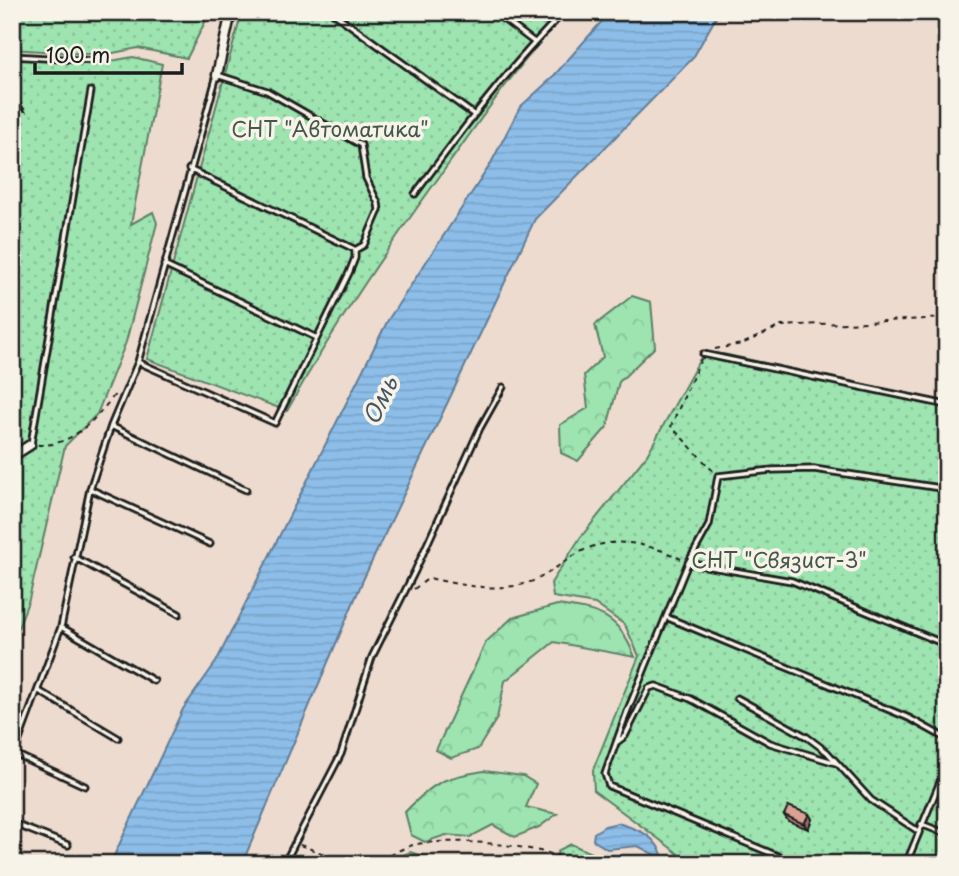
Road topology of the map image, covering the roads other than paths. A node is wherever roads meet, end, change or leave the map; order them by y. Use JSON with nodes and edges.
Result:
{"nodes":[{"id":1,"x":231,"y":12,"type":"edge"},
{"id":2,"x":332,"y":12,"type":"edge"},
{"id":3,"x":494,"y":12,"type":"edge"},
{"id":4,"x":564,"y":12,"type":"edge"},
{"id":5,"x":534,"y":42,"type":"junction"},
{"id":6,"x":12,"y":56,"type":"edge"},
{"id":7,"x":96,"y":61,"type":"dead end"},
{"id":8,"x":217,"y":75,"type":"junction"},
{"id":9,"x":91,"y":92,"type":"dead end"},
{"id":10,"x":473,"y":114,"type":"junction"},
{"id":11,"x":190,"y":169,"type":"junction"},
{"id":12,"x":415,"y":194,"type":"dead end"},
{"id":13,"x":355,"y":250,"type":"junction"},
{"id":14,"x":164,"y":265,"type":"junction"},
{"id":15,"x":317,"y":338,"type":"junction"},
{"id":16,"x":703,"y":354,"type":"dead end"},
{"id":17,"x":138,"y":362,"type":"junction"},
{"id":18,"x":503,"y":387,"type":"dead end"},
{"id":19,"x":947,"y":405,"type":"edge"},
{"id":20,"x":111,"y":426,"type":"junction"},
{"id":21,"x":30,"y":445,"type":"joint"},
{"id":22,"x":12,"y":452,"type":"edge"},
{"id":23,"x":90,"y":489,"type":"junction"},
{"id":24,"x":246,"y":489,"type":"dead end"},
{"id":25,"x":947,"y":489,"type":"edge"},
{"id":26,"x":210,"y":544,"type":"dead end"},
{"id":27,"x":74,"y":557,"type":"junction"},
{"id":28,"x":688,"y":562,"type":"junction"},
{"id":29,"x":178,"y":614,"type":"dead end"},
{"id":30,"x":666,"y":617,"type":"junction"},
{"id":31,"x":61,"y":627,"type":"junction"},
{"id":32,"x":947,"y":645,"type":"edge"},
{"id":33,"x":155,"y":681,"type":"dead end"},
{"id":34,"x":40,"y":691,"type":"junction"},
{"id":35,"x":737,"y":698,"type":"dead end"},
{"id":36,"x":118,"y":738,"type":"dead end"},
{"id":37,"x":947,"y":739,"type":"edge"},
{"id":38,"x":615,"y":744,"type":"junction"},
{"id":39,"x":15,"y":754,"type":"junction"},
{"id":40,"x":12,"y":759,"type":"edge"},
{"id":41,"x":836,"y":763,"type":"junction"},
{"id":42,"x":947,"y":765,"type":"edge"},
{"id":43,"x":85,"y":786,"type":"dead end"},
{"id":44,"x":12,"y":823,"type":"edge"},
{"id":45,"x":921,"y":824,"type":"junction"},
{"id":46,"x":918,"y":831,"type":"junction"},
{"id":47,"x":947,"y":834,"type":"edge"},
{"id":48,"x":68,"y":845,"type":"dead end"},
{"id":49,"x":284,"y":864,"type":"edge"},
{"id":50,"x":560,"y":864,"type":"edge"},
{"id":51,"x":587,"y":864,"type":"edge"},
{"id":52,"x":797,"y":864,"type":"edge"},
{"id":53,"x":906,"y":864,"type":"edge"}],
"edges":[{"from":1,"to":8,"type":"street"},
{"from":2,"to":10,"type":"lane"},
{"from":3,"to":5,"type":"lane"},
{"from":4,"to":5,"type":"lane"},
{"from":5,"to":10,"type":"lane"},
{"from":6,"to":7,"type":"lane"},
{"from":8,"to":11,"type":"lane"},
{"from":8,"to":13,"type":"lane"},
{"from":9,"to":21,"type":"lane"},
{"from":10,"to":12,"type":"lane"},
{"from":11,"to":13,"type":"lane"},
{"from":11,"to":14,"type":"lane"},
{"from":13,"to":15,"type":"lane"},
{"from":14,"to":15,"type":"lane"},
{"from":14,"to":17,"type":"lane"},
{"from":15,"to":17,"type":"lane"},
{"from":16,"to":19,"type":"lane"},
{"from":17,"to":20,"type":"lane"},
{"from":18,"to":49,"type":"lane"},
{"from":20,"to":23,"type":"lane"},
{"from":20,"to":24,"type":"lane"},
{"from":21,"to":22,"type":"street"},
{"from":23,"to":26,"type":"lane"},
{"from":23,"to":27,"type":"lane"},
{"from":25,"to":28,"type":"lane"},
{"from":27,"to":29,"type":"lane"},
{"from":27,"to":31,"type":"lane"},
{"from":28,"to":30,"type":"lane"},
{"from":28,"to":32,"type":"lane"},
{"from":30,"to":37,"type":"lane"},
{"from":30,"to":38,"type":"lane"},
{"from":31,"to":33,"type":"lane"},
{"from":31,"to":34,"type":"lane"},
{"from":34,"to":36,"type":"lane"},
{"from":34,"to":39,"type":"lane"},
{"from":35,"to":41,"type":"lane"},
{"from":38,"to":41,"type":"lane"},
{"from":38,"to":52,"type":"lane"},
{"from":39,"to":40,"type":"lane"},
{"from":39,"to":43,"type":"lane"},
{"from":41,"to":46,"type":"lane"},
{"from":42,"to":45,"type":"lane"},
{"from":44,"to":48,"type":"lane"},
{"from":45,"to":46,"type":"lane"},
{"from":45,"to":47,"type":"lane"},
{"from":46,"to":53,"type":"lane"},
{"from":50,"to":51,"type":"lane"}]}
